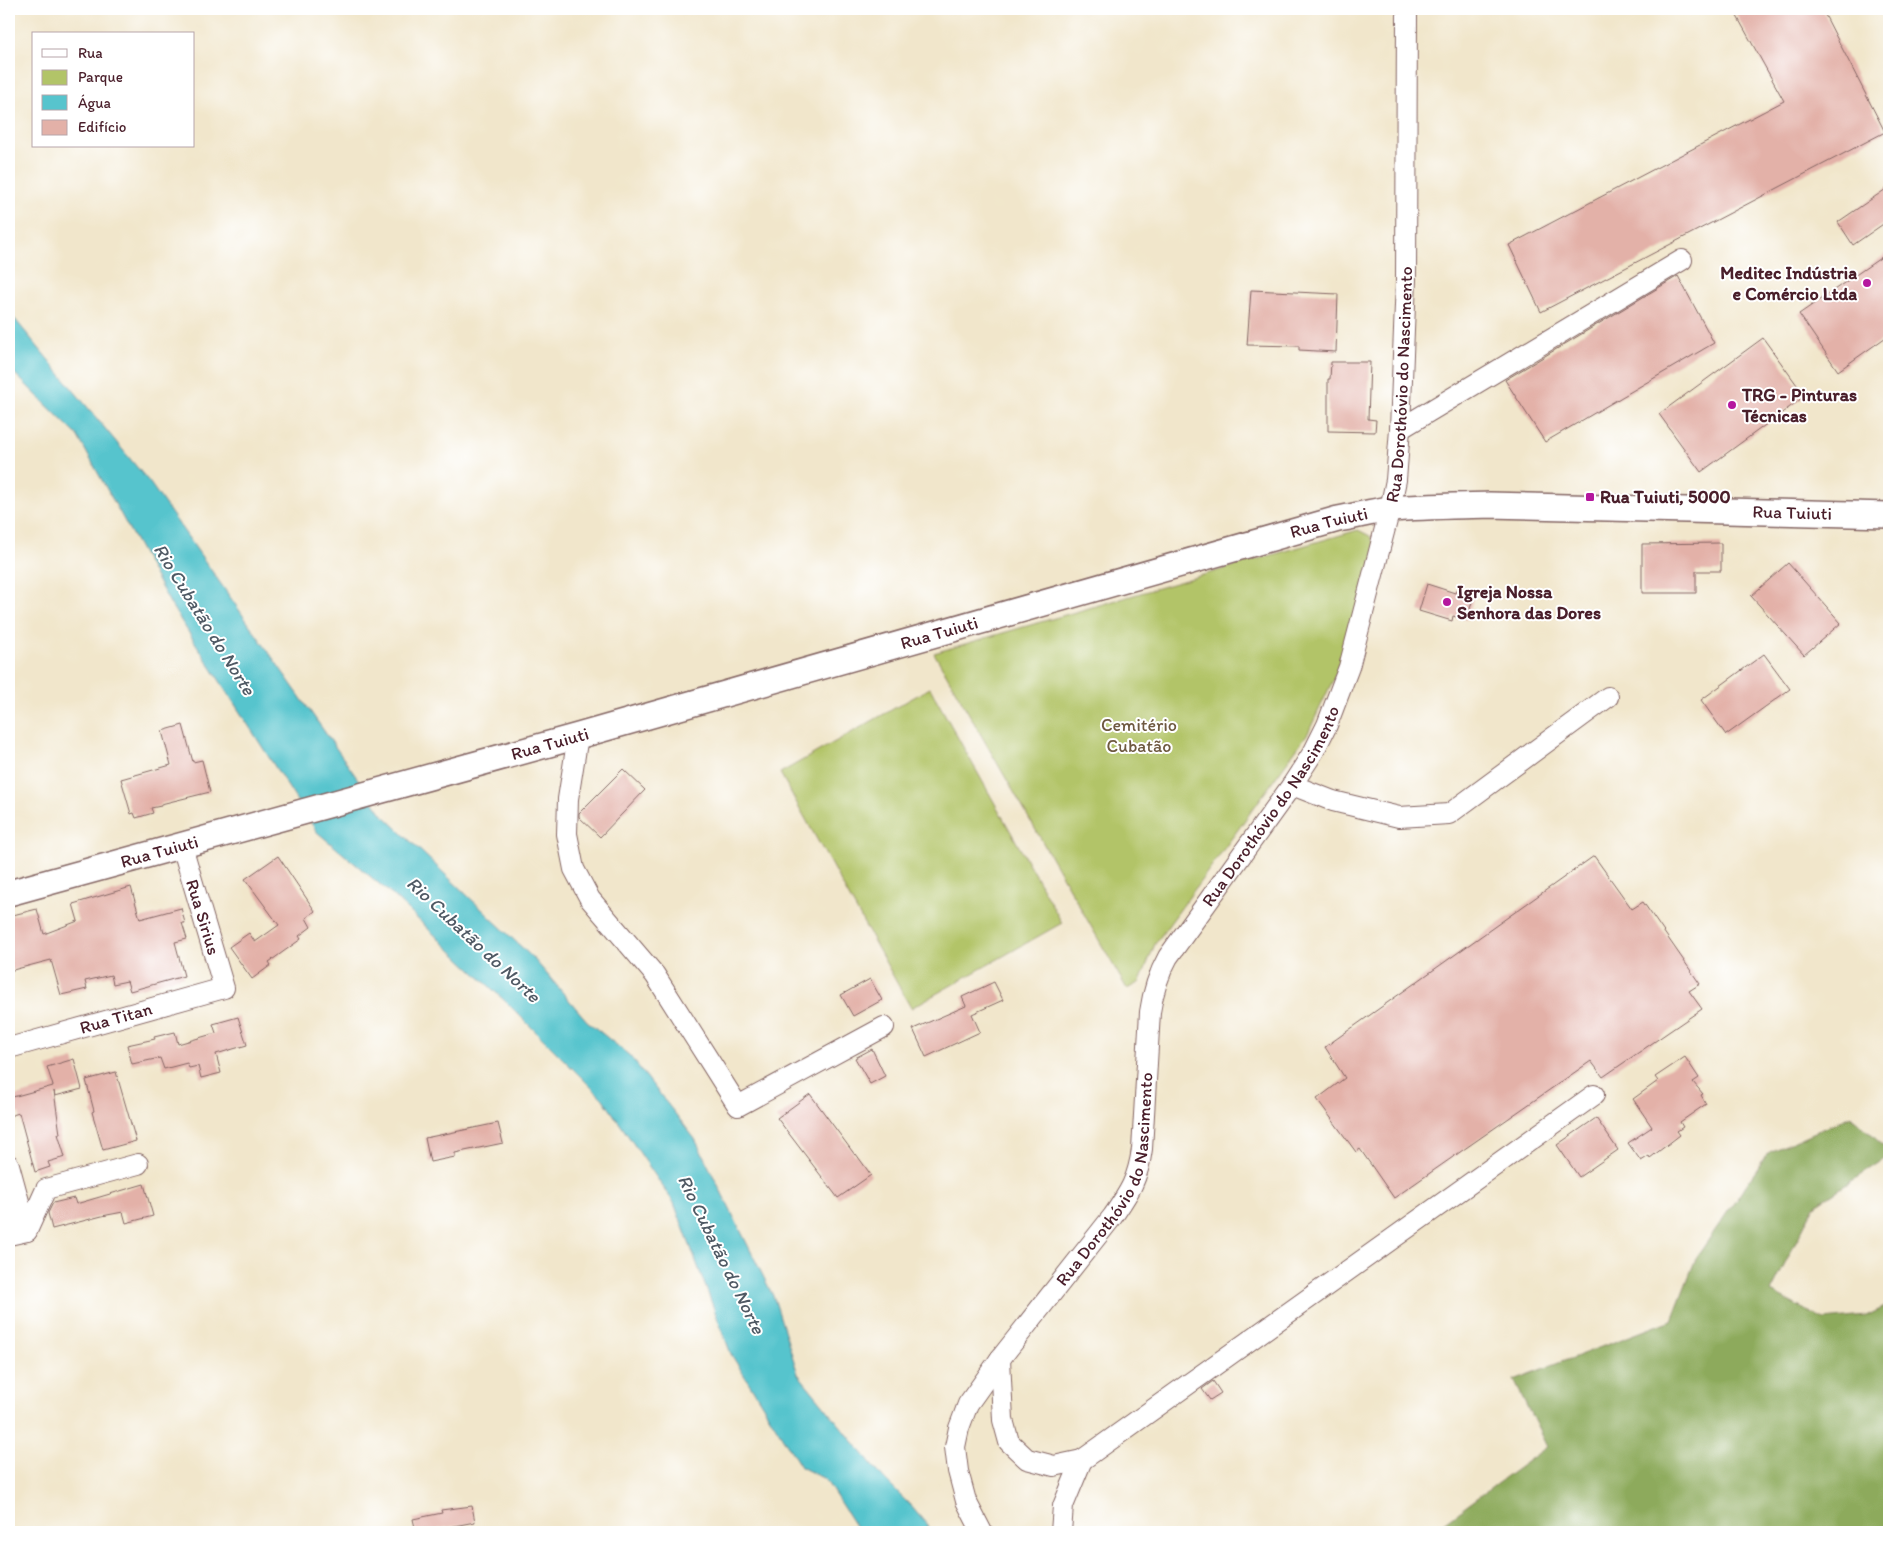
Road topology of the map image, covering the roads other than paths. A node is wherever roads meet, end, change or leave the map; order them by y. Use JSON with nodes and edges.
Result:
{"nodes":[{"id":1,"x":1407,"y":9,"type":"edge"},
{"id":2,"x":1682,"y":260,"type":"dead end"},
{"id":3,"x":1400,"y":429,"type":"junction"},
{"id":4,"x":1390,"y":509,"type":"junction"},
{"id":5,"x":1889,"y":514,"type":"edge"},
{"id":6,"x":1608,"y":696,"type":"dead end"},
{"id":7,"x":578,"y":736,"type":"junction"},
{"id":8,"x":1292,"y":785,"type":"junction"},
{"id":9,"x":182,"y":846,"type":"junction"},
{"id":10,"x":9,"y":893,"type":"edge"},
{"id":11,"x":224,"y":988,"type":"joint"},
{"id":12,"x":884,"y":1027,"type":"dead end"},
{"id":13,"x":9,"y":1048,"type":"edge"},
{"id":14,"x":1594,"y":1095,"type":"dead end"},
{"id":15,"x":138,"y":1164,"type":"dead end"},
{"id":16,"x":9,"y":1165,"type":"edge"},
{"id":17,"x":18,"y":1233,"type":"edge"},
{"id":18,"x":1000,"y":1359,"type":"junction"},
{"id":19,"x":1082,"y":1460,"type":"junction"},
{"id":20,"x":982,"y":1532,"type":"edge"},
{"id":21,"x":1061,"y":1532,"type":"edge"}],
"edges":[{"from":1,"to":3,"type":"street","name":"Rua Dorothóvio do Nascimento"},
{"from":2,"to":3,"type":"street"},
{"from":3,"to":4,"type":"street","name":"Rua Dorothóvio do Nascimento"},
{"from":4,"to":5,"type":"main road","name":"Rua Tuiuti"},
{"from":4,"to":7,"type":"main road","name":"Rua Tuiuti"},
{"from":4,"to":8,"type":"street","name":"Rua Dorothóvio do Nascimento"},
{"from":6,"to":8,"type":"street"},
{"from":7,"to":9,"type":"main road","name":"Rua Tuiuti"},
{"from":7,"to":12,"type":"street"},
{"from":8,"to":18,"type":"street","name":"Rua Dorothóvio do Nascimento"},
{"from":9,"to":10,"type":"main road","name":"Rua Tuiuti"},
{"from":9,"to":11,"type":"street","name":"Rua Sirius"},
{"from":11,"to":13,"type":"street","name":"Rua Titan"},
{"from":14,"to":19,"type":"street"},
{"from":15,"to":17,"type":"street"},
{"from":16,"to":17,"type":"street"},
{"from":18,"to":19,"type":"street"},
{"from":18,"to":20,"type":"street","name":"Rua Dorothóvio do Nascimento"},
{"from":19,"to":21,"type":"street"}]}
